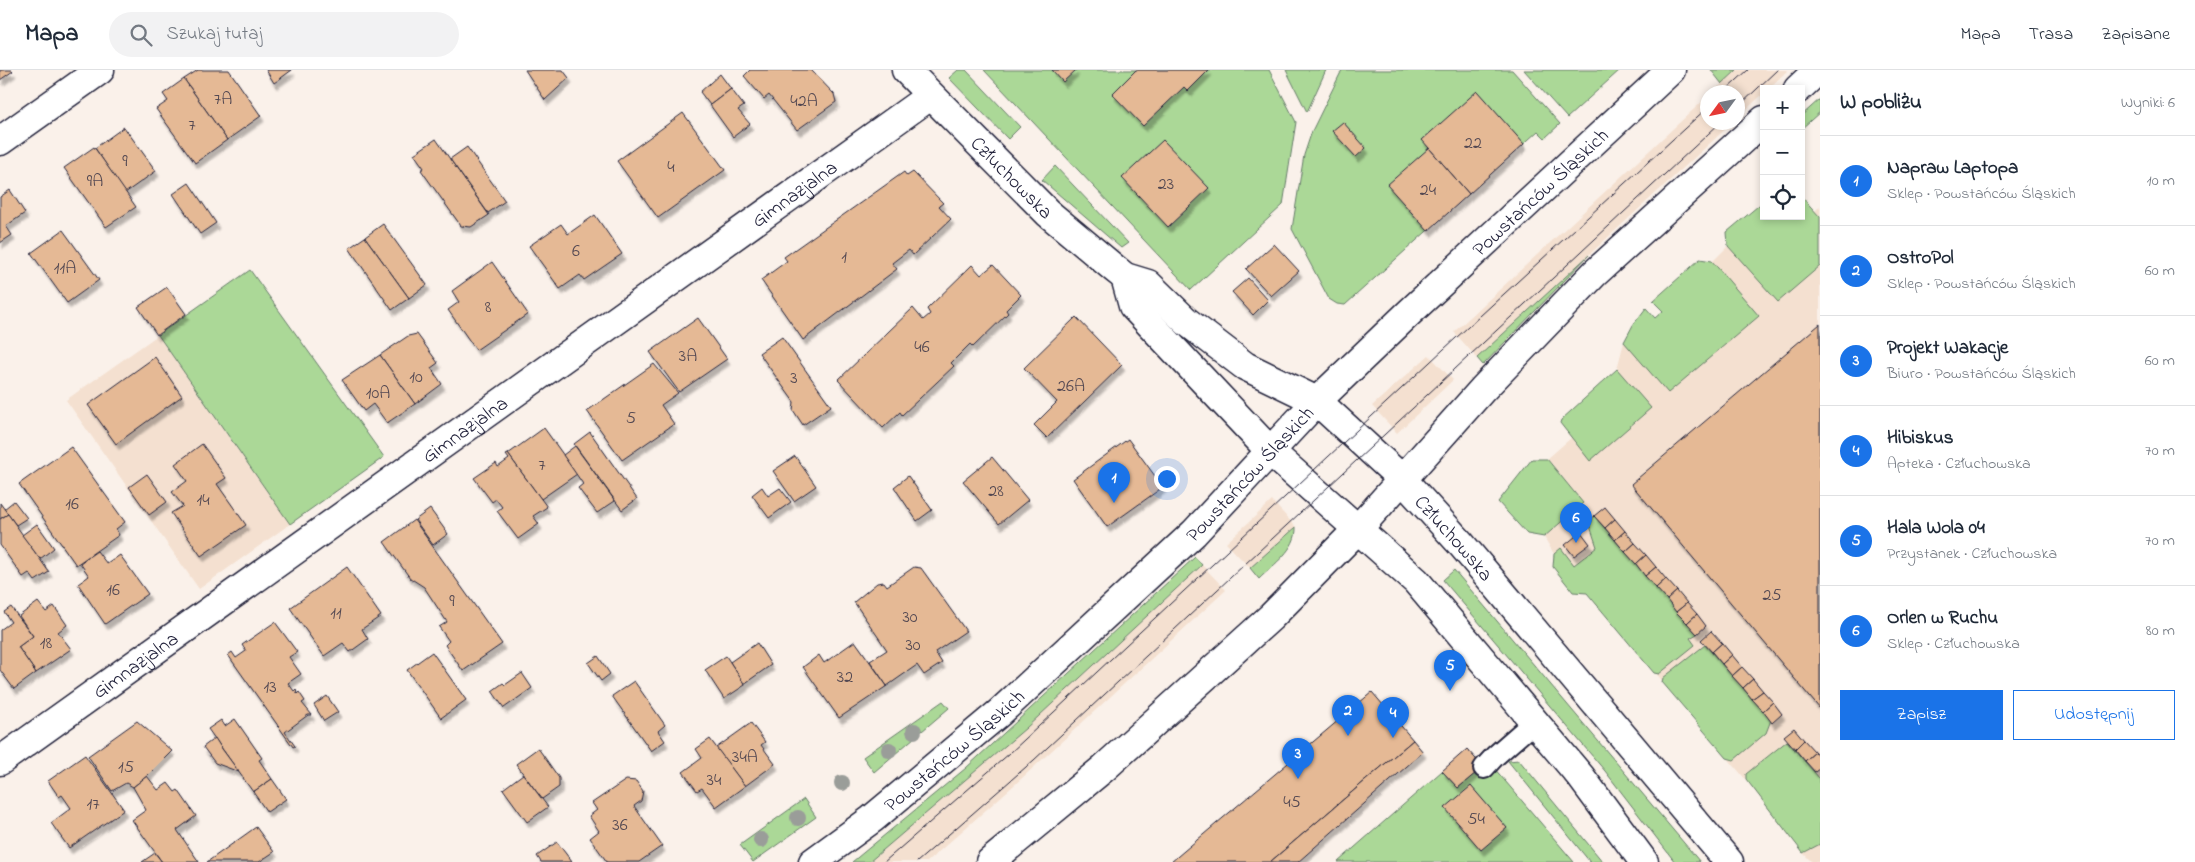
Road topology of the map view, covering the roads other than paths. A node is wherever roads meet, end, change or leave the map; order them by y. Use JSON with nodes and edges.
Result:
{"nodes":[{"id":1,"x":100,"y":70,"type":"edge"},
{"id":2,"x":906,"y":70,"type":"edge"},
{"id":3,"x":1671,"y":70,"type":"edge"},
{"id":4,"x":1818,"y":70,"type":"edge"},
{"id":5,"x":1802,"y":85,"type":"edge"},
{"id":6,"x":930,"y":96,"type":"junction"},
{"id":7,"x":1760,"y":124,"type":"edge"},
{"id":8,"x":0,"y":141,"type":"edge"},
{"id":9,"x":1125,"y":277,"type":"junction"},
{"id":10,"x":1317,"y":401,"type":"junction"},
{"id":11,"x":1271,"y":452,"type":"junction"},
{"id":12,"x":1402,"y":479,"type":"junction"},
{"id":13,"x":1357,"y":530,"type":"junction"},
{"id":14,"x":1535,"y":721,"type":"junction"},
{"id":15,"x":0,"y":761,"type":"edge"},
{"id":16,"x":1484,"y":768,"type":"dead end"},
{"id":17,"x":813,"y":862,"type":"edge"},
{"id":18,"x":990,"y":862,"type":"edge"},
{"id":19,"x":1644,"y":862,"type":"edge"},
{"id":20,"x":1729,"y":862,"type":"edge"}],
"edges":[{"from":1,"to":8,"type":"street"},
{"from":2,"to":6,"type":"street","name":"Człuchowska"},
{"from":3,"to":10,"type":"street","name":"Powstańców Śląskich"},
{"from":4,"to":5,"type":"street"},
{"from":6,"to":9,"type":"street","name":"Człuchowska"},
{"from":6,"to":15,"type":"street","name":"Gimnazjalna"},
{"from":7,"to":12,"type":"street"},
{"from":9,"to":10,"type":"street","name":"Człuchowska"},
{"from":9,"to":11,"type":"street"},
{"from":10,"to":11,"type":"street","name":"Powstańców Śląskich"},
{"from":10,"to":12,"type":"street","name":"Człuchowska"},
{"from":11,"to":13,"type":"street"},
{"from":11,"to":17,"type":"street","name":"Powstańców Śląskich"},
{"from":12,"to":13,"type":"street"},
{"from":12,"to":20,"type":"street","name":"Człuchowska"},
{"from":13,"to":14,"type":"street"},
{"from":13,"to":18,"type":"street"},
{"from":14,"to":16,"type":"lane"},
{"from":14,"to":19,"type":"street"}]}
